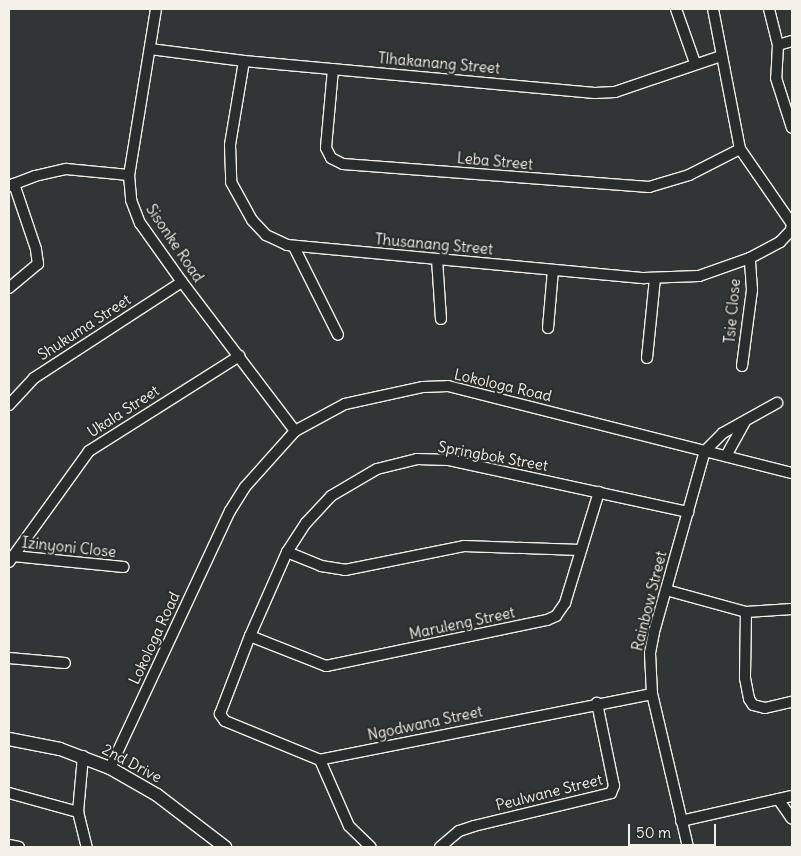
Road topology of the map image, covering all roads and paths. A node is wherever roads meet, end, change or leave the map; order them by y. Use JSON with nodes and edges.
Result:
{"nodes":[{"id":1,"x":156,"y":9,"type":"edge"},
{"id":2,"x":676,"y":9,"type":"edge"},
{"id":3,"x":712,"y":9,"type":"edge"},
{"id":4,"x":768,"y":9,"type":"edge"},
{"id":5,"x":792,"y":41,"type":"edge"},
{"id":6,"x":778,"y":45,"type":"junction"},
{"id":7,"x":150,"y":49,"type":"junction"},
{"id":8,"x":721,"y":56,"type":"junction"},
{"id":9,"x":244,"y":61,"type":"junction"},
{"id":10,"x":694,"y":64,"type":"junction"},
{"id":11,"x":333,"y":69,"type":"junction"},
{"id":12,"x":790,"y":117,"type":"edge"},
{"id":13,"x":792,"y":128,"type":"edge"},
{"id":14,"x":740,"y":149,"type":"junction"},
{"id":15,"x":129,"y":175,"type":"junction"},
{"id":16,"x":12,"y":185,"type":"edge"},
{"id":17,"x":791,"y":216,"type":"edge"},
{"id":18,"x":294,"y":247,"type":"junction"},
{"id":19,"x":750,"y":258,"type":"junction"},
{"id":20,"x":436,"y":259,"type":"junction"},
{"id":21,"x":553,"y":270,"type":"junction"},
{"id":22,"x":655,"y":278,"type":"junction"},
{"id":23,"x":182,"y":282,"type":"junction"},
{"id":24,"x":9,"y":288,"type":"edge"},
{"id":25,"x":441,"y":319,"type":"dead end"},
{"id":26,"x":548,"y":328,"type":"dead end"},
{"id":27,"x":338,"y":334,"type":"dead end"},
{"id":28,"x":239,"y":356,"type":"junction"},
{"id":29,"x":647,"y":358,"type":"dead end"},
{"id":30,"x":742,"y":366,"type":"dead end"},
{"id":31,"x":777,"y":403,"type":"dead end"},
{"id":32,"x":9,"y":405,"type":"edge"},
{"id":33,"x":744,"y":423,"type":"junction"},
{"id":34,"x":295,"y":431,"type":"junction"},
{"id":35,"x":705,"y":451,"type":"junction"},
{"id":36,"x":726,"y":456,"type":"junction"},
{"id":37,"x":792,"y":474,"type":"edge"},
{"id":38,"x":599,"y":492,"type":"junction"},
{"id":39,"x":688,"y":512,"type":"junction"},
{"id":40,"x":580,"y":550,"type":"junction"},
{"id":41,"x":287,"y":552,"type":"junction"},
{"id":42,"x":11,"y":559,"type":"edge"},
{"id":43,"x":123,"y":567,"type":"dead end"},
{"id":44,"x":666,"y":590,"type":"junction"},
{"id":45,"x":792,"y":609,"type":"edge"},
{"id":46,"x":746,"y":612,"type":"junction"},
{"id":47,"x":250,"y":636,"type":"junction"},
{"id":48,"x":9,"y":658,"type":"edge"},
{"id":49,"x":65,"y":663,"type":"dead end"},
{"id":50,"x":652,"y":694,"type":"junction"},
{"id":51,"x":792,"y":702,"type":"edge"},
{"id":52,"x":596,"y":703,"type":"junction"},
{"id":53,"x":9,"y":739,"type":"edge"},
{"id":54,"x":83,"y":756,"type":"junction"},
{"id":55,"x":320,"y":760,"type":"junction"},
{"id":56,"x":110,"y":768,"type":"junction"},
{"id":57,"x":9,"y":792,"type":"edge"},
{"id":58,"x":792,"y":796,"type":"edge"},
{"id":59,"x":778,"y":800,"type":"junction"},
{"id":60,"x":78,"y":812,"type":"junction"},
{"id":61,"x":792,"y":818,"type":"edge"},
{"id":62,"x":681,"y":821,"type":"junction"},
{"id":63,"x":9,"y":845,"type":"edge"},
{"id":64,"x":19,"y":847,"type":"edge"},
{"id":65,"x":87,"y":847,"type":"edge"},
{"id":66,"x":225,"y":847,"type":"edge"},
{"id":67,"x":371,"y":847,"type":"edge"},
{"id":68,"x":440,"y":847,"type":"edge"},
{"id":69,"x":688,"y":847,"type":"edge"}],
"edges":[{"from":1,"to":7,"type":"street","name":"Sisonke Road"},
{"from":2,"to":10,"type":"street"},
{"from":3,"to":8,"type":"street"},
{"from":4,"to":6,"type":"street"},
{"from":5,"to":6,"type":"street"},
{"from":6,"to":12,"type":"street"},
{"from":7,"to":9,"type":"street","name":"Tlhakanang Street"},
{"from":7,"to":15,"type":"street","name":"Sisonke Road"},
{"from":8,"to":10,"type":"street","name":"Tlhakanang Street"},
{"from":8,"to":14,"type":"street"},
{"from":9,"to":11,"type":"street","name":"Tlhakanang Street"},
{"from":9,"to":18,"type":"street","name":"Thusanang Street"},
{"from":10,"to":11,"type":"street","name":"Tlhakanang Street"},
{"from":11,"to":14,"type":"street","name":"Leba Street"},
{"from":12,"to":13,"type":"street"},
{"from":14,"to":17,"type":"street"},
{"from":15,"to":16,"type":"street"},
{"from":15,"to":23,"type":"street","name":"Sisonke Road"},
{"from":16,"to":24,"type":"street"},
{"from":17,"to":19,"type":"street","name":"Thusanang Street"},
{"from":18,"to":20,"type":"street","name":"Thusanang Street"},
{"from":18,"to":27,"type":"street"},
{"from":19,"to":22,"type":"street","name":"Thusanang Street"},
{"from":19,"to":30,"type":"street","name":"Tsie Close"},
{"from":20,"to":21,"type":"street","name":"Thusanang Street"},
{"from":20,"to":25,"type":"street"},
{"from":21,"to":22,"type":"street","name":"Thusanang Street"},
{"from":21,"to":26,"type":"street"},
{"from":22,"to":29,"type":"street"},
{"from":23,"to":28,"type":"street","name":"Sisonke Road"},
{"from":23,"to":32,"type":"street","name":"Shukuma Street"},
{"from":28,"to":34,"type":"street","name":"Sisonke Road"},
{"from":28,"to":42,"type":"street","name":"Ukala Street"},
{"from":31,"to":33,"type":"street"},
{"from":33,"to":35,"type":"street"},
{"from":33,"to":36,"type":"street"},
{"from":34,"to":35,"type":"street","name":"Lokologa Road"},
{"from":34,"to":56,"type":"street","name":"Lokologa Road"},
{"from":35,"to":36,"type":"street","name":"Lokologa Road"},
{"from":35,"to":39,"type":"street","name":"Rainbow Street"},
{"from":36,"to":37,"type":"street","name":"Lokologa Road"},
{"from":38,"to":39,"type":"street","name":"Springbok Street"},
{"from":38,"to":40,"type":"street","name":"Maruleng Street"},
{"from":38,"to":41,"type":"street","name":"Springbok Street"},
{"from":39,"to":44,"type":"street","name":"Rainbow Street"},
{"from":40,"to":41,"type":"street"},
{"from":40,"to":47,"type":"street","name":"Maruleng Street"},
{"from":41,"to":47,"type":"street","name":"Springbok Street"},
{"from":42,"to":43,"type":"street","name":"Izinyoni Close"},
{"from":44,"to":46,"type":"street"},
{"from":44,"to":50,"type":"street","name":"Rainbow Street"},
{"from":45,"to":46,"type":"street"},
{"from":46,"to":51,"type":"street"},
{"from":47,"to":55,"type":"street","name":"Springbok Street"},
{"from":48,"to":49,"type":"street"},
{"from":50,"to":52,"type":"street","name":"Ngodwana Street"},
{"from":50,"to":62,"type":"street","name":"Rainbow Street"},
{"from":52,"to":55,"type":"street","name":"Ngodwana Street"},
{"from":52,"to":68,"type":"street","name":"Peulwane Street"},
{"from":53,"to":54,"type":"street","name":"2nd Drive"},
{"from":54,"to":56,"type":"street","name":"2nd Drive"},
{"from":54,"to":60,"type":"street"},
{"from":55,"to":67,"type":"street"},
{"from":56,"to":66,"type":"street","name":"2nd Drive"},
{"from":57,"to":60,"type":"street"},
{"from":58,"to":59,"type":"street"},
{"from":59,"to":61,"type":"street"},
{"from":59,"to":62,"type":"street"},
{"from":60,"to":65,"type":"street"},
{"from":62,"to":69,"type":"street","name":"Rainbow Street"},
{"from":63,"to":64,"type":"street"}]}
